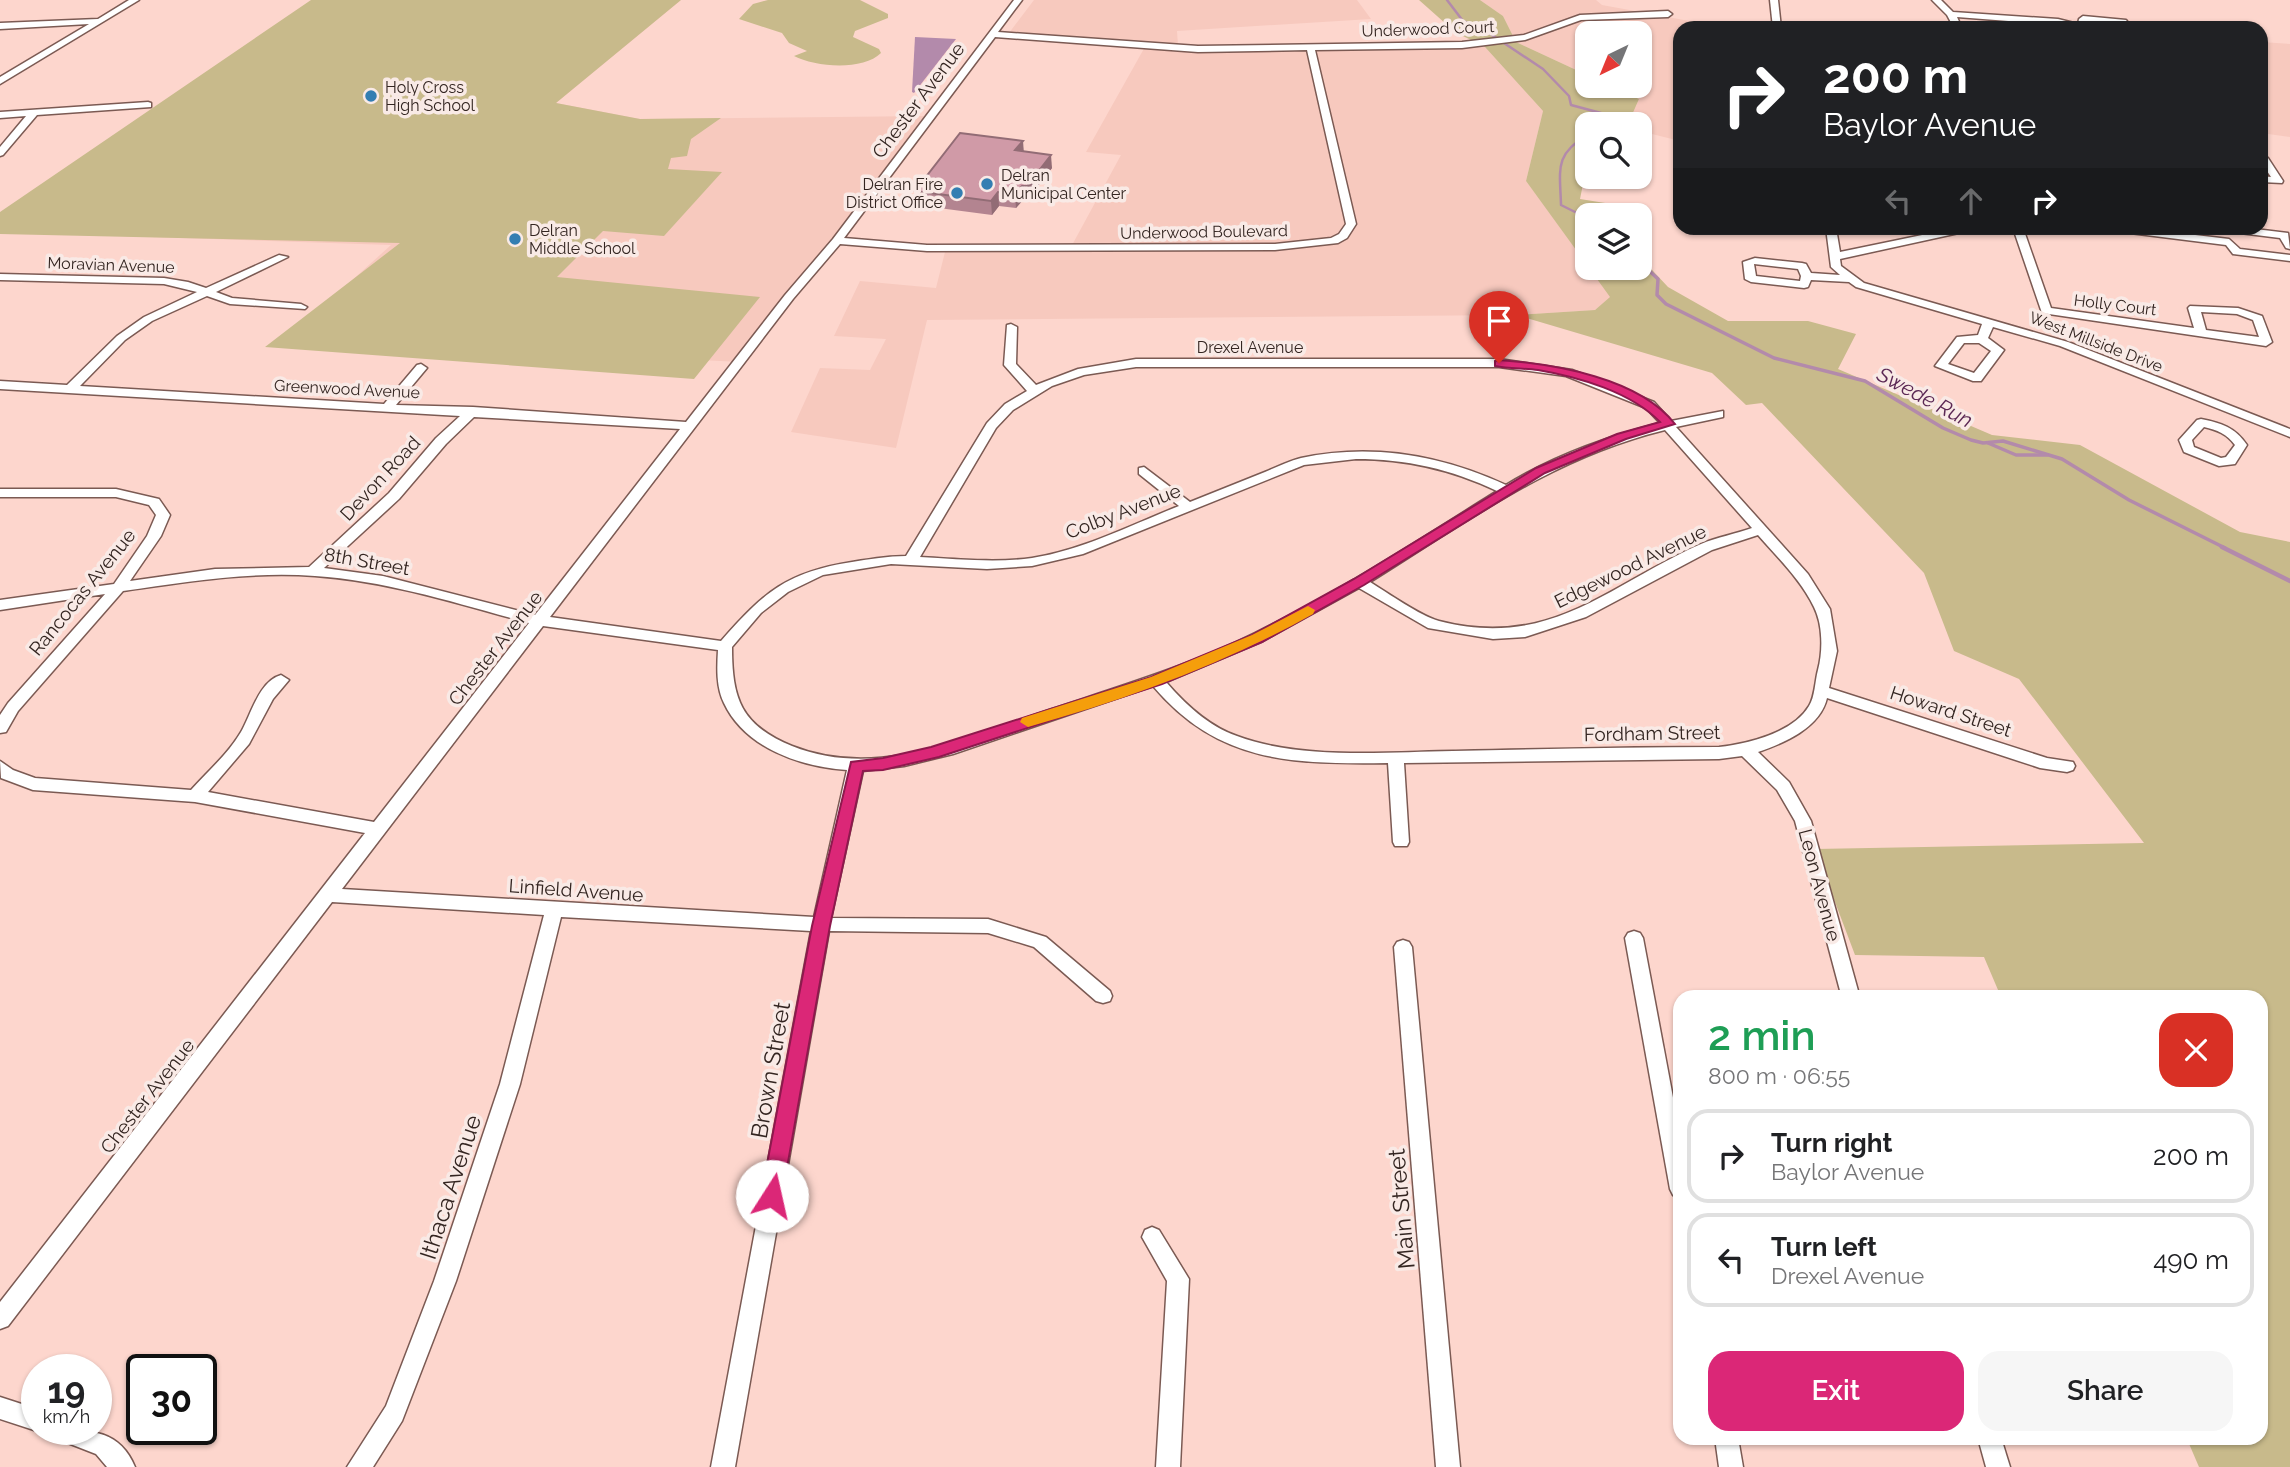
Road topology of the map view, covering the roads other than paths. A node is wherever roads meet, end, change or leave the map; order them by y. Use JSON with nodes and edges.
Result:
{"nodes":[{"id":1,"x":135,"y":0,"type":"edge"},
{"id":2,"x":1018,"y":0,"type":"edge"},
{"id":3,"x":1774,"y":0,"type":"edge"},
{"id":4,"x":1936,"y":0,"type":"edge"},
{"id":5,"x":1668,"y":14,"type":"dead end"},
{"id":6,"x":1951,"y":14,"type":"junction"},
{"id":7,"x":99,"y":21,"type":"junction"},
{"id":8,"x":1776,"y":21,"type":"edge"},
{"id":9,"x":1954,"y":21,"type":"edge"},
{"id":10,"x":2022,"y":21,"type":"edge"},
{"id":11,"x":2083,"y":21,"type":"edge"},
{"id":12,"x":2104,"y":21,"type":"edge"},
{"id":13,"x":0,"y":26,"type":"edge"},
{"id":14,"x":995,"y":31,"type":"junction"},
{"id":15,"x":1310,"y":46,"type":"junction"},
{"id":16,"x":0,"y":81,"type":"edge"},
{"id":17,"x":148,"y":105,"type":"dead end"},
{"id":18,"x":34,"y":113,"type":"junction"},
{"id":19,"x":0,"y":115,"type":"edge"},
{"id":20,"x":0,"y":153,"type":"edge"},
{"id":21,"x":2268,"y":165,"type":"edge"},
{"id":22,"x":2268,"y":180,"type":"edge"},
{"id":23,"x":2268,"y":233,"type":"edge"},
{"id":24,"x":1831,"y":235,"type":"edge"},
{"id":25,"x":1935,"y":235,"type":"edge"},
{"id":26,"x":2020,"y":235,"type":"edge"},
{"id":27,"x":2172,"y":235,"type":"edge"},
{"id":28,"x":2226,"y":235,"type":"edge"},
{"id":29,"x":837,"y":241,"type":"junction"},
{"id":30,"x":2230,"y":242,"type":"junction"},
{"id":31,"x":2290,"y":246,"type":"edge"},
{"id":32,"x":283,"y":257,"type":"dead end"},
{"id":33,"x":1833,"y":257,"type":"junction"},
{"id":34,"x":2290,"y":258,"type":"edge"},
{"id":35,"x":1807,"y":276,"type":"junction"},
{"id":36,"x":0,"y":277,"type":"edge"},
{"id":37,"x":1849,"y":279,"type":"junction"},
{"id":38,"x":201,"y":292,"type":"junction"},
{"id":39,"x":301,"y":307,"type":"dead end"},
{"id":40,"x":1989,"y":322,"type":"junction"},
{"id":41,"x":1011,"y":327,"type":"dead end"},
{"id":42,"x":2201,"y":332,"type":"junction"},
{"id":43,"x":1982,"y":339,"type":"dead end"},
{"id":44,"x":421,"y":368,"type":"dead end"},
{"id":45,"x":0,"y":385,"type":"edge"},
{"id":46,"x":70,"y":390,"type":"junction"},
{"id":47,"x":1033,"y":390,"type":"junction"},
{"id":48,"x":387,"y":408,"type":"junction"},
{"id":49,"x":473,"y":411,"type":"junction"},
{"id":50,"x":1719,"y":414,"type":"dead end"},
{"id":51,"x":2238,"y":415,"type":"junction"},
{"id":52,"x":1669,"y":424,"type":"junction"},
{"id":53,"x":692,"y":426,"type":"junction"},
{"id":54,"x":2290,"y":433,"type":"edge"},
{"id":55,"x":2217,"y":442,"type":"dead end"},
{"id":56,"x":1144,"y":471,"type":"dead end"},
{"id":57,"x":1507,"y":491,"type":"junction"},
{"id":58,"x":0,"y":493,"type":"edge"},
{"id":59,"x":1187,"y":506,"type":"junction"},
{"id":60,"x":1762,"y":530,"type":"junction"},
{"id":61,"x":911,"y":560,"type":"junction"},
{"id":62,"x":313,"y":571,"type":"junction"},
{"id":63,"x":1359,"y":582,"type":"junction"},
{"id":64,"x":117,"y":587,"type":"junction"},
{"id":65,"x":0,"y":605,"type":"edge"},
{"id":66,"x":541,"y":621,"type":"junction"},
{"id":67,"x":725,"y":646,"type":"junction"},
{"id":68,"x":281,"y":680,"type":"dead end"},
{"id":69,"x":1156,"y":680,"type":"junction"},
{"id":70,"x":1823,"y":691,"type":"junction"},
{"id":71,"x":0,"y":728,"type":"edge"},
{"id":72,"x":1746,"y":750,"type":"junction"},
{"id":73,"x":1396,"y":758,"type":"junction"},
{"id":74,"x":856,"y":766,"type":"junction"},
{"id":75,"x":2067,"y":766,"type":"dead end"},
{"id":76,"x":0,"y":767,"type":"edge"},
{"id":77,"x":195,"y":796,"type":"junction"},
{"id":78,"x":379,"y":829,"type":"junction"},
{"id":79,"x":1401,"y":842,"type":"dead end"},
{"id":80,"x":328,"y":895,"type":"junction"},
{"id":81,"x":554,"y":909,"type":"junction"},
{"id":82,"x":821,"y":926,"type":"junction"},
{"id":83,"x":1634,"y":938,"type":"dead end"},
{"id":84,"x":1403,"y":947,"type":"dead end"},
{"id":85,"x":1849,"y":990,"type":"edge"},
{"id":86,"x":1103,"y":996,"type":"dead end"},
{"id":87,"x":1673,"y":1151,"type":"edge"},
{"id":88,"x":1152,"y":1237,"type":"dead end"},
{"id":89,"x":0,"y":1319,"type":"edge"},
{"id":90,"x":0,"y":1408,"type":"edge"},
{"id":91,"x":21,"y":1415,"type":"edge"},
{"id":92,"x":99,"y":1445,"type":"edge"},
{"id":93,"x":1727,"y":1445,"type":"edge"},
{"id":94,"x":1991,"y":1445,"type":"edge"},
{"id":95,"x":123,"y":1467,"type":"edge"},
{"id":96,"x":359,"y":1467,"type":"edge"},
{"id":97,"x":723,"y":1467,"type":"edge"},
{"id":98,"x":1168,"y":1467,"type":"edge"},
{"id":99,"x":1448,"y":1467,"type":"edge"},
{"id":100,"x":1731,"y":1467,"type":"edge"},
{"id":101,"x":1998,"y":1467,"type":"edge"}],
"edges":[{"from":1,"to":7,"type":"street"},
{"from":2,"to":14,"type":"street","name":"Chester Avenue"},
{"from":3,"to":8,"type":"street"},
{"from":4,"to":6,"type":"street"},
{"from":5,"to":15,"type":"street","name":"Underwood Court"},
{"from":6,"to":9,"type":"street"},
{"from":6,"to":10,"type":"street"},
{"from":7,"to":13,"type":"street"},
{"from":7,"to":16,"type":"street"},
{"from":11,"to":12,"type":"street"},
{"from":14,"to":15,"type":"street"},
{"from":14,"to":29,"type":"street","name":"Chester Avenue"},
{"from":15,"to":29,"type":"street","name":"Underwood Boulevard"},
{"from":17,"to":18,"type":"street"},
{"from":18,"to":19,"type":"street"},
{"from":18,"to":20,"type":"street"},
{"from":21,"to":22,"type":"street"},
{"from":23,"to":31,"type":"street"},
{"from":24,"to":33,"type":"street"},
{"from":25,"to":33,"type":"street"},
{"from":26,"to":42,"type":"street","name":"Holly Court"},
{"from":27,"to":30,"type":"street"},
{"from":28,"to":30,"type":"street"},
{"from":29,"to":53,"type":"street","name":"Chester Avenue"},
{"from":30,"to":34,"type":"street"},
{"from":32,"to":38,"type":"street"},
{"from":33,"to":37,"type":"street"},
{"from":35,"to":35,"type":"street"},
{"from":35,"to":37,"type":"street","name":"West Millside Drive"},
{"from":36,"to":38,"type":"street","name":"Moravian Avenue"},
{"from":37,"to":40,"type":"street","name":"West Millside Drive"},
{"from":38,"to":39,"type":"street","name":"Moravian Avenue"},
{"from":38,"to":46,"type":"street"},
{"from":40,"to":43,"type":"street"},
{"from":40,"to":51,"type":"street","name":"West Millside Drive"},
{"from":41,"to":47,"type":"street"},
{"from":42,"to":42,"type":"street","name":"Holly Court"},
{"from":44,"to":48,"type":"street"},
{"from":45,"to":46,"type":"street","name":"Greenwood Avenue"},
{"from":46,"to":48,"type":"street","name":"Greenwood Avenue"},
{"from":47,"to":52,"type":"street","name":"Drexel Avenue"},
{"from":47,"to":61,"type":"street","name":"Drexel Avenue"},
{"from":48,"to":49,"type":"street","name":"Greenwood Avenue"},
{"from":49,"to":53,"type":"street","name":"Greenwood Avenue"},
{"from":49,"to":62,"type":"street","name":"Devon Road"},
{"from":50,"to":52,"type":"street"},
{"from":51,"to":54,"type":"street","name":"West Millside Drive"},
{"from":51,"to":55,"type":"street"},
{"from":52,"to":57,"type":"street"},
{"from":52,"to":60,"type":"street","name":"Fordham Street"},
{"from":53,"to":66,"type":"street","name":"Chester Avenue"},
{"from":56,"to":59,"type":"street"},
{"from":57,"to":59,"type":"street","name":"Colby Avenue"},
{"from":57,"to":63,"type":"street"},
{"from":58,"to":64,"type":"street","name":"Rancocas Avenue"},
{"from":59,"to":61,"type":"street","name":"Colby Avenue"},
{"from":60,"to":63,"type":"street","name":"Edgewood Avenue"},
{"from":60,"to":70,"type":"street","name":"Fordham Street"},
{"from":61,"to":67,"type":"street","name":"Colby Avenue"},
{"from":62,"to":64,"type":"street","name":"8th Street"},
{"from":62,"to":66,"type":"street","name":"8th Street"},
{"from":63,"to":69,"type":"street"},
{"from":64,"to":65,"type":"street","name":"8th Street"},
{"from":64,"to":71,"type":"street","name":"Rancocas Avenue"},
{"from":66,"to":67,"type":"street","name":"8th Street"},
{"from":66,"to":78,"type":"street","name":"Chester Avenue"},
{"from":67,"to":74,"type":"street"},
{"from":68,"to":77,"type":"street"},
{"from":69,"to":73,"type":"street","name":"Fordham Street"},
{"from":69,"to":74,"type":"street"},
{"from":70,"to":72,"type":"street","name":"Fordham Street"},
{"from":70,"to":75,"type":"street","name":"Howard Street"},
{"from":72,"to":73,"type":"street","name":"Fordham Street"},
{"from":72,"to":85,"type":"street","name":"Leon Avenue"},
{"from":73,"to":79,"type":"street"},
{"from":74,"to":82,"type":"street","name":"Brown Street"},
{"from":76,"to":77,"type":"street"},
{"from":77,"to":78,"type":"street"},
{"from":78,"to":80,"type":"street","name":"Chester Avenue"},
{"from":80,"to":81,"type":"street","name":"Linfield Avenue"},
{"from":80,"to":89,"type":"street","name":"Chester Avenue"},
{"from":81,"to":82,"type":"street","name":"Linfield Avenue"},
{"from":81,"to":96,"type":"street","name":"Ithaca Avenue"},
{"from":82,"to":86,"type":"street","name":"Linfield Avenue"},
{"from":82,"to":97,"type":"street","name":"Brown Street"},
{"from":83,"to":87,"type":"street"},
{"from":84,"to":99,"type":"street","name":"Main Street"},
{"from":88,"to":98,"type":"street"},
{"from":90,"to":91,"type":"street"},
{"from":92,"to":95,"type":"street"},
{"from":93,"to":100,"type":"street"},
{"from":94,"to":101,"type":"street"}]}
